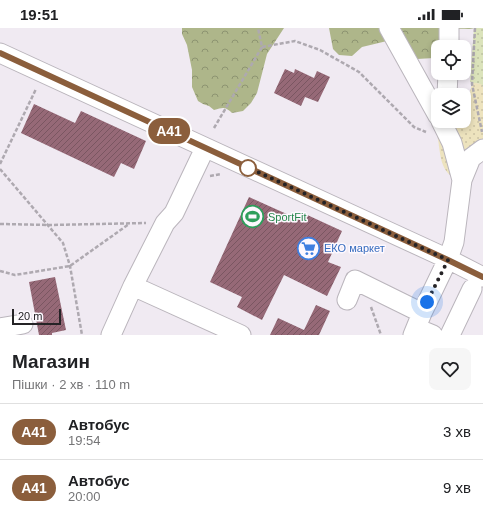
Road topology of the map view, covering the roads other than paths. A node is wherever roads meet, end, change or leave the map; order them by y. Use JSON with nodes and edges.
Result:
{"nodes":[{"id":1,"x":389,"y":28,"type":"edge"},
{"id":2,"x":449,"y":28,"type":"edge"},
{"id":3,"x":449,"y":40,"type":"edge"},
{"id":4,"x":0,"y":53,"type":"edge"},
{"id":5,"x":431,"y":109,"type":"edge"},
{"id":6,"x":442,"y":128,"type":"edge"},
{"id":7,"x":205,"y":148,"type":"junction"},
{"id":8,"x":483,"y":149,"type":"edge"},
{"id":9,"x":462,"y":180,"type":"junction"},
{"id":10,"x":448,"y":260,"type":"junction"},
{"id":11,"x":478,"y":283,"type":"edge"},
{"id":12,"x":133,"y":286,"type":"junction"},
{"id":13,"x":347,"y":300,"type":"dead end"},
{"id":14,"x":23,"y":324,"type":"dead end"},
{"id":15,"x":0,"y":328,"type":"edge"},
{"id":16,"x":421,"y":328,"type":"edge"},
{"id":17,"x":111,"y":335,"type":"edge"},
{"id":18,"x":241,"y":335,"type":"edge"},
{"id":19,"x":450,"y":335,"type":"edge"}],
"edges":[{"from":1,"to":5,"type":"street"},
{"from":2,"to":3,"type":"street"},
{"from":4,"to":7,"type":"street"},
{"from":6,"to":9,"type":"street"},
{"from":7,"to":10,"type":"street"},
{"from":7,"to":12,"type":"street"},
{"from":8,"to":9,"type":"street"},
{"from":9,"to":10,"type":"street"},
{"from":10,"to":11,"type":"street"},
{"from":10,"to":16,"type":"street"},
{"from":11,"to":19,"type":"street"},
{"from":12,"to":17,"type":"street"},
{"from":12,"to":18,"type":"street"},
{"from":13,"to":16,"type":"street"},
{"from":14,"to":15,"type":"street"}]}
